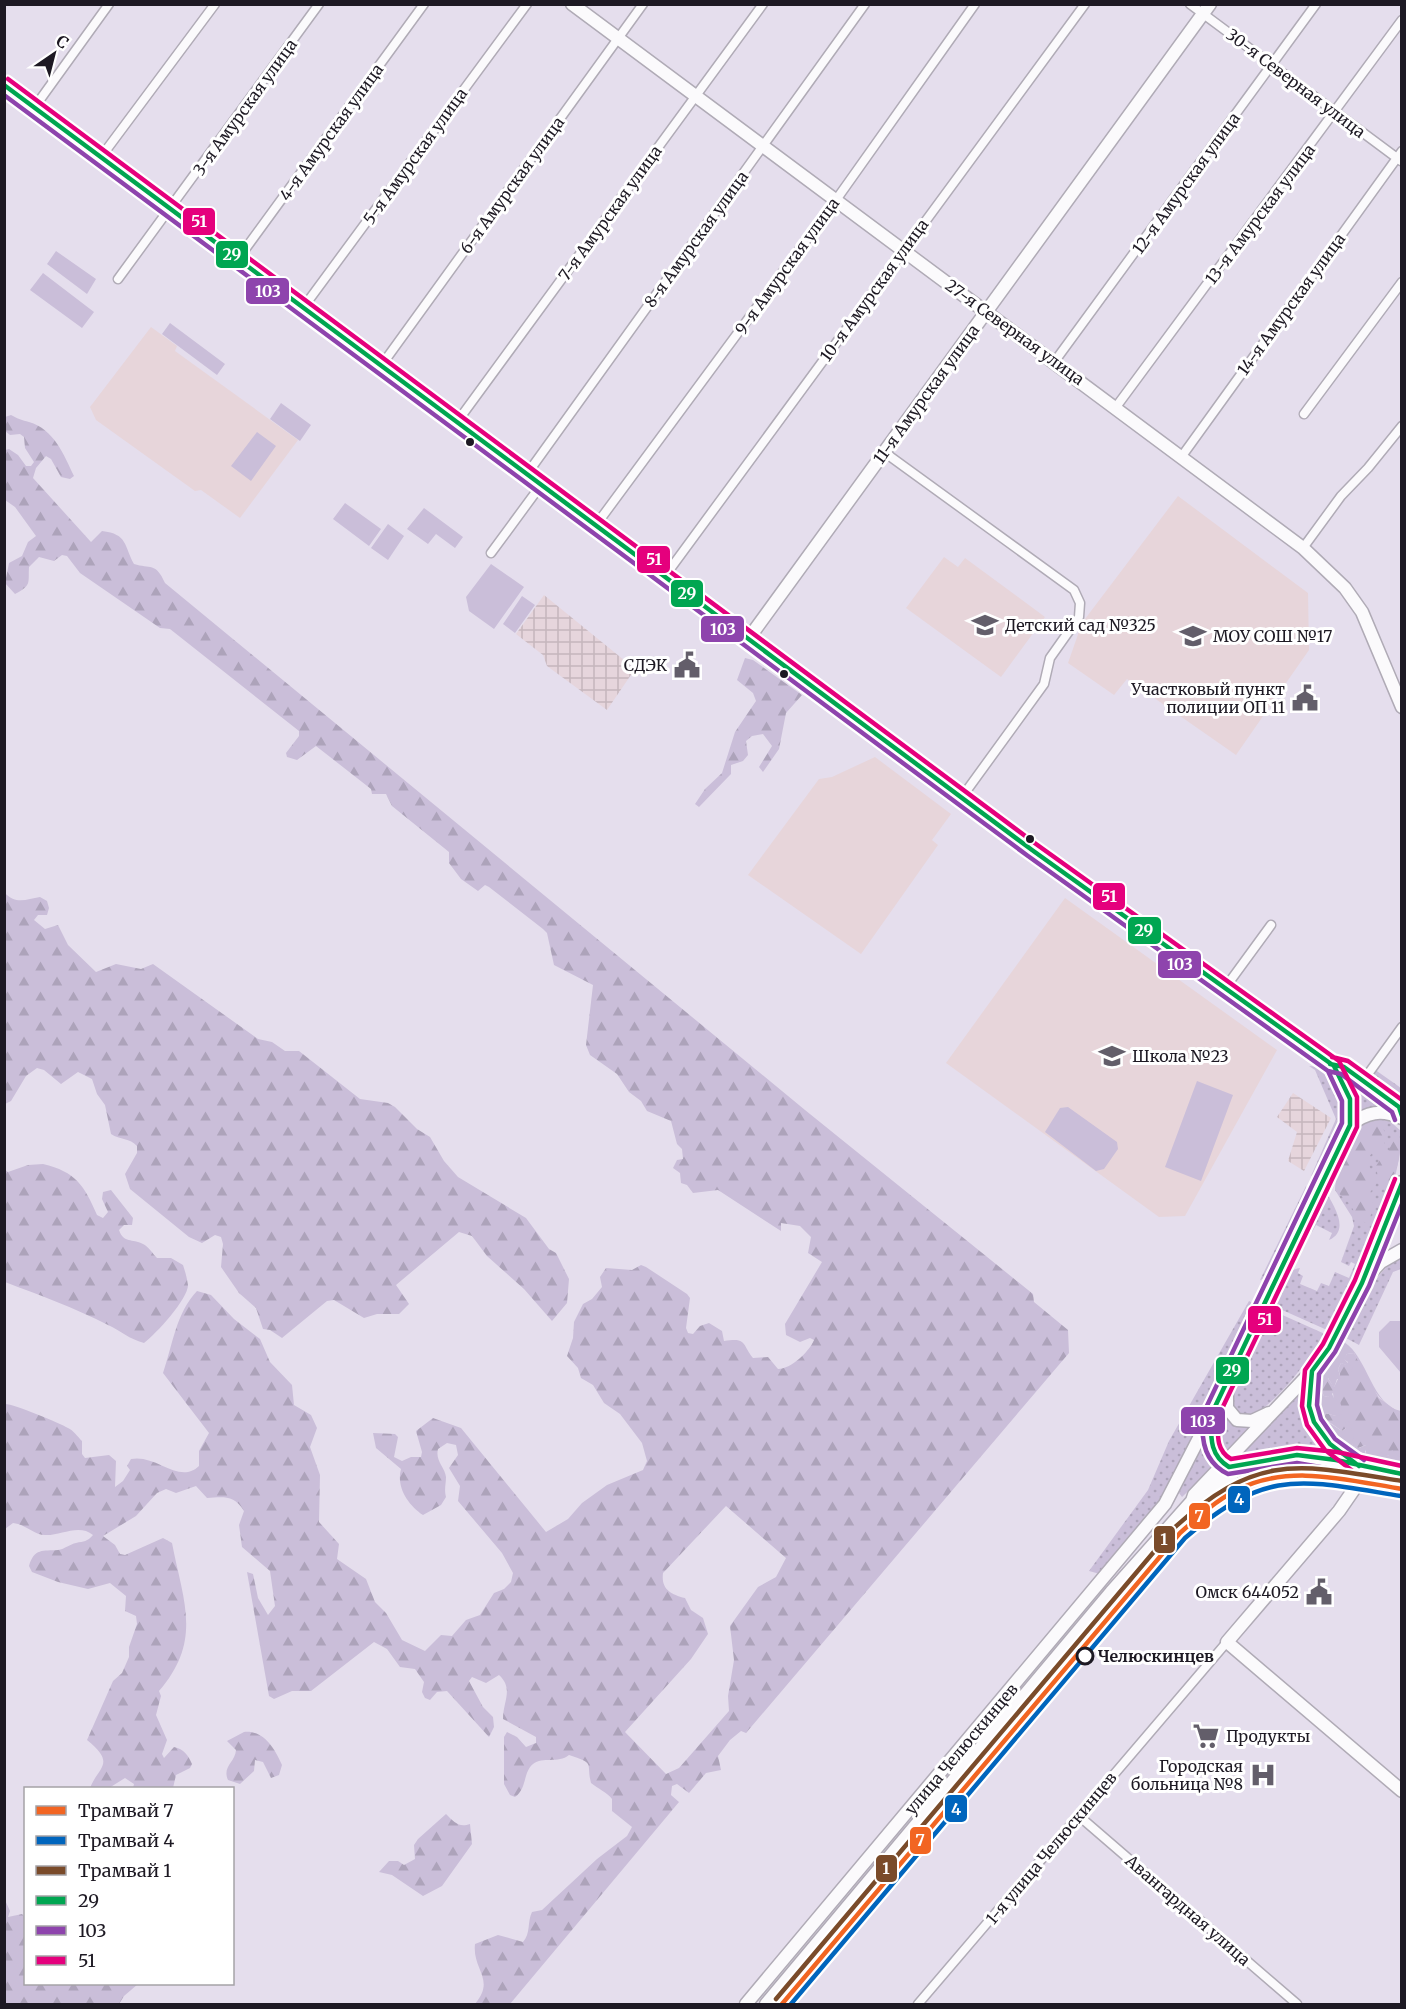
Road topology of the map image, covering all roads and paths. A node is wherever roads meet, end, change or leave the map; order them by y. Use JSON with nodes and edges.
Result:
{"nodes":[{"id":1,"x":109,"y":4,"type":"edge"},
{"id":2,"x":215,"y":4,"type":"edge"},
{"id":3,"x":320,"y":4,"type":"edge"},
{"id":4,"x":424,"y":4,"type":"edge"},
{"id":5,"x":527,"y":4,"type":"edge"},
{"id":6,"x":572,"y":4,"type":"edge"},
{"id":7,"x":643,"y":4,"type":"edge"},
{"id":8,"x":763,"y":4,"type":"edge"},
{"id":9,"x":865,"y":4,"type":"edge"},
{"id":10,"x":975,"y":4,"type":"edge"},
{"id":11,"x":1085,"y":4,"type":"edge"},
{"id":12,"x":1190,"y":4,"type":"edge"},
{"id":13,"x":1316,"y":4,"type":"edge"},
{"id":14,"x":1207,"y":9,"type":"edge"},
{"id":15,"x":1401,"y":20,"type":"edge"},
{"id":16,"x":618,"y":39,"type":"junction"},
{"id":17,"x":1272,"y":65,"type":"junction"},
{"id":18,"x":4,"y":85,"type":"edge"},
{"id":19,"x":695,"y":96,"type":"junction"},
{"id":20,"x":34,"y":108,"type":"junction"},
{"id":21,"x":1335,"y":112,"type":"junction"},
{"id":22,"x":763,"y":146,"type":"junction"},
{"id":23,"x":101,"y":157,"type":"junction"},
{"id":24,"x":1400,"y":157,"type":"edge"},
{"id":25,"x":836,"y":200,"type":"junction"},
{"id":26,"x":170,"y":209,"type":"junction"},
{"id":27,"x":903,"y":249,"type":"junction"},
{"id":28,"x":238,"y":259,"type":"junction"},
{"id":29,"x":118,"y":279,"type":"dead end"},
{"id":30,"x":1401,"y":282,"type":"edge"},
{"id":31,"x":303,"y":308,"type":"junction"},
{"id":32,"x":987,"y":311,"type":"junction"},
{"id":33,"x":1055,"y":361,"type":"junction"},
{"id":34,"x":381,"y":366,"type":"junction"},
{"id":35,"x":1116,"y":407,"type":"junction"},
{"id":36,"x":1304,"y":414,"type":"dead end"},
{"id":37,"x":457,"y":423,"type":"junction"},
{"id":38,"x":1401,"y":426,"type":"edge"},
{"id":39,"x":884,"y":452,"type":"junction"},
{"id":40,"x":1182,"y":456,"type":"junction"},
{"id":41,"x":527,"y":474,"type":"junction"},
{"id":42,"x":541,"y":485,"type":"junction"},
{"id":43,"x":596,"y":525,"type":"junction"},
{"id":44,"x":1303,"y":548,"type":"junction"},
{"id":45,"x":491,"y":553,"type":"dead end"},
{"id":46,"x":665,"y":576,"type":"junction"},
{"id":47,"x":749,"y":638,"type":"junction"},
{"id":48,"x":1401,"y":707,"type":"edge"},
{"id":49,"x":962,"y":797,"type":"junction"},
{"id":50,"x":1271,"y":926,"type":"dead end"},
{"id":51,"x":1225,"y":988,"type":"junction"},
{"id":52,"x":1401,"y":1027,"type":"edge"},
{"id":53,"x":1334,"y":1066,"type":"junction"},
{"id":54,"x":1363,"y":1081,"type":"junction"},
{"id":55,"x":1401,"y":1117,"type":"edge"},
{"id":56,"x":1350,"y":1125,"type":"junction"},
{"id":57,"x":1401,"y":1182,"type":"edge"},
{"id":58,"x":1401,"y":1250,"type":"edge"},
{"id":59,"x":1362,"y":1283,"type":"junction"},
{"id":60,"x":1312,"y":1371,"type":"junction"},
{"id":61,"x":1228,"y":1382,"type":"junction"},
{"id":62,"x":1270,"y":1412,"type":"junction"},
{"id":63,"x":1211,"y":1415,"type":"junction"},
{"id":64,"x":1224,"y":1465,"type":"junction"},
{"id":65,"x":1241,"y":1467,"type":"junction"},
{"id":66,"x":1360,"y":1467,"type":"junction"},
{"id":67,"x":1401,"y":1474,"type":"edge"},
{"id":68,"x":1192,"y":1501,"type":"junction"},
{"id":69,"x":1100,"y":1583,"type":"junction"},
{"id":70,"x":1111,"y":1592,"type":"junction"},
{"id":71,"x":1227,"y":1642,"type":"junction"},
{"id":72,"x":1014,"y":1685,"type":"junction"},
{"id":73,"x":1026,"y":1694,"type":"junction"},
{"id":74,"x":1401,"y":1791,"type":"edge"},
{"id":75,"x":1079,"y":1816,"type":"junction"},
{"id":76,"x":840,"y":1892,"type":"junction"},
{"id":77,"x":852,"y":1902,"type":"junction"},
{"id":78,"x":746,"y":2004,"type":"edge"},
{"id":79,"x":766,"y":2004,"type":"edge"},
{"id":80,"x":918,"y":2004,"type":"edge"},
{"id":81,"x":1297,"y":2004,"type":"edge"}],
"edges":[{"from":1,"to":20,"type":"street"},
{"from":2,"to":23,"type":"street"},
{"from":3,"to":26,"type":"street","name":"3-я Амурская улица"},
{"from":4,"to":28,"type":"street","name":"4-я Амурская улица"},
{"from":5,"to":31,"type":"street","name":"5-я Амурская улица"},
{"from":6,"to":16,"type":"main road","name":"27-я Северная улица"},
{"from":7,"to":16,"type":"street","name":"6-я Амурская улица"},
{"from":8,"to":19,"type":"street","name":"7-я Амурская улица"},
{"from":9,"to":22,"type":"street","name":"8-я Амурская улица"},
{"from":10,"to":25,"type":"street","name":"9-я Амурская улица"},
{"from":11,"to":27,"type":"street","name":"10-я Амурская улица"},
{"from":12,"to":14,"type":"street","name":"30-я Северная улица"},
{"from":13,"to":17,"type":"street","name":"12-я Амурская улица"},
{"from":14,"to":17,"type":"street","name":"30-я Северная улица"},
{"from":14,"to":32,"type":"main road","name":"11-я Амурская улица"},
{"from":15,"to":21,"type":"street","name":"13-я Амурская улица"},
{"from":16,"to":19,"type":"main road","name":"27-я Северная улица"},
{"from":16,"to":34,"type":"street","name":"6-я Амурская улица"},
{"from":17,"to":21,"type":"street","name":"30-я Северная улица"},
{"from":17,"to":33,"type":"street","name":"12-я Амурская улица"},
{"from":18,"to":20,"type":"main road"},
{"from":19,"to":22,"type":"main road","name":"27-я Северная улица"},
{"from":19,"to":37,"type":"street","name":"7-я Амурская улица"},
{"from":20,"to":23,"type":"main road"},
{"from":21,"to":24,"type":"street","name":"30-я Северная улица"},
{"from":21,"to":35,"type":"street","name":"13-я Амурская улица"},
{"from":22,"to":25,"type":"main road","name":"27-я Северная улица"},
{"from":22,"to":41,"type":"street","name":"8-я Амурская улица"},
{"from":23,"to":26,"type":"main road"},
{"from":24,"to":40,"type":"street","name":"14-я Амурская улица"},
{"from":25,"to":27,"type":"main road","name":"27-я Северная улица"},
{"from":25,"to":43,"type":"street","name":"9-я Амурская улица"},
{"from":26,"to":28,"type":"main road"},
{"from":26,"to":29,"type":"street","name":"3-я Амурская улица"},
{"from":27,"to":32,"type":"main road","name":"27-я Северная улица"},
{"from":27,"to":46,"type":"street","name":"10-я Амурская улица"},
{"from":28,"to":31,"type":"main road"},
{"from":30,"to":36,"type":"street"},
{"from":31,"to":34,"type":"main road"},
{"from":32,"to":33,"type":"main road","name":"27-я Северная улица"},
{"from":32,"to":39,"type":"main road","name":"11-я Амурская улица"},
{"from":33,"to":35,"type":"main road","name":"27-я Северная улица"},
{"from":34,"to":37,"type":"main road"},
{"from":35,"to":40,"type":"main road","name":"27-я Северная улица"},
{"from":37,"to":41,"type":"main road"},
{"from":38,"to":44,"type":"street"},
{"from":39,"to":47,"type":"main road","name":"11-я Амурская улица"},
{"from":39,"to":49,"type":"street"},
{"from":40,"to":44,"type":"main road","name":"27-я Северная улица"},
{"from":41,"to":42,"type":"main road"},
{"from":42,"to":43,"type":"main road"},
{"from":42,"to":45,"type":"street"},
{"from":43,"to":46,"type":"main road"},
{"from":44,"to":48,"type":"main road","name":"27-я Северная улица"},
{"from":46,"to":47,"type":"main road"},
{"from":47,"to":49,"type":"main road"},
{"from":49,"to":51,"type":"main road"},
{"from":50,"to":51,"type":"street"},
{"from":51,"to":53,"type":"main road"},
{"from":52,"to":54,"type":"street"},
{"from":53,"to":54,"type":"main road"},
{"from":53,"to":56,"type":"main road"},
{"from":54,"to":55,"type":"main road"},
{"from":55,"to":56,"type":"main road"},
{"from":56,"to":61,"type":"main road","name":"улица Челюскинцев"},
{"from":57,"to":59,"type":"main road"},
{"from":58,"to":59,"type":"main road"},
{"from":59,"to":60,"type":"main road"},
{"from":60,"to":62,"type":"main road"},
{"from":60,"to":66,"type":"main road"},
{"from":61,"to":62,"type":"main road"},
{"from":61,"to":63,"type":"main road","name":"улица Челюскинцев"},
{"from":62,"to":64,"type":"main road"},
{"from":63,"to":64,"type":"main road"},
{"from":63,"to":69,"type":"main road","name":"улица Челюскинцев"},
{"from":64,"to":65,"type":"main road"},
{"from":64,"to":68,"type":"main road"},
{"from":65,"to":66,"type":"main road"},
{"from":65,"to":68,"type":"main road"},
{"from":66,"to":67,"type":"main road"},
{"from":66,"to":71,"type":"main road","name":"1-я улица Челюскинцев"},
{"from":68,"to":70,"type":"main road","name":"улица Челюскинцев"},
{"from":69,"to":70,"type":"main road"},
{"from":69,"to":72,"type":"main road","name":"улица Челюскинцев"},
{"from":70,"to":73,"type":"main road","name":"улица Челюскинцев"},
{"from":71,"to":74,"type":"main road"},
{"from":71,"to":75,"type":"street","name":"1-я улица Челюскинцев"},
{"from":72,"to":73,"type":"main road"},
{"from":72,"to":76,"type":"main road","name":"улица Челюскинцев"},
{"from":73,"to":77,"type":"main road","name":"улица Челюскинцев"},
{"from":75,"to":80,"type":"street","name":"1-я улица Челюскинцев"},
{"from":75,"to":81,"type":"street","name":"Авангардная улица"},
{"from":76,"to":77,"type":"main road"},
{"from":76,"to":78,"type":"main road","name":"улица Челюскинцев"},
{"from":77,"to":79,"type":"main road","name":"улица Челюскинцев"}]}
